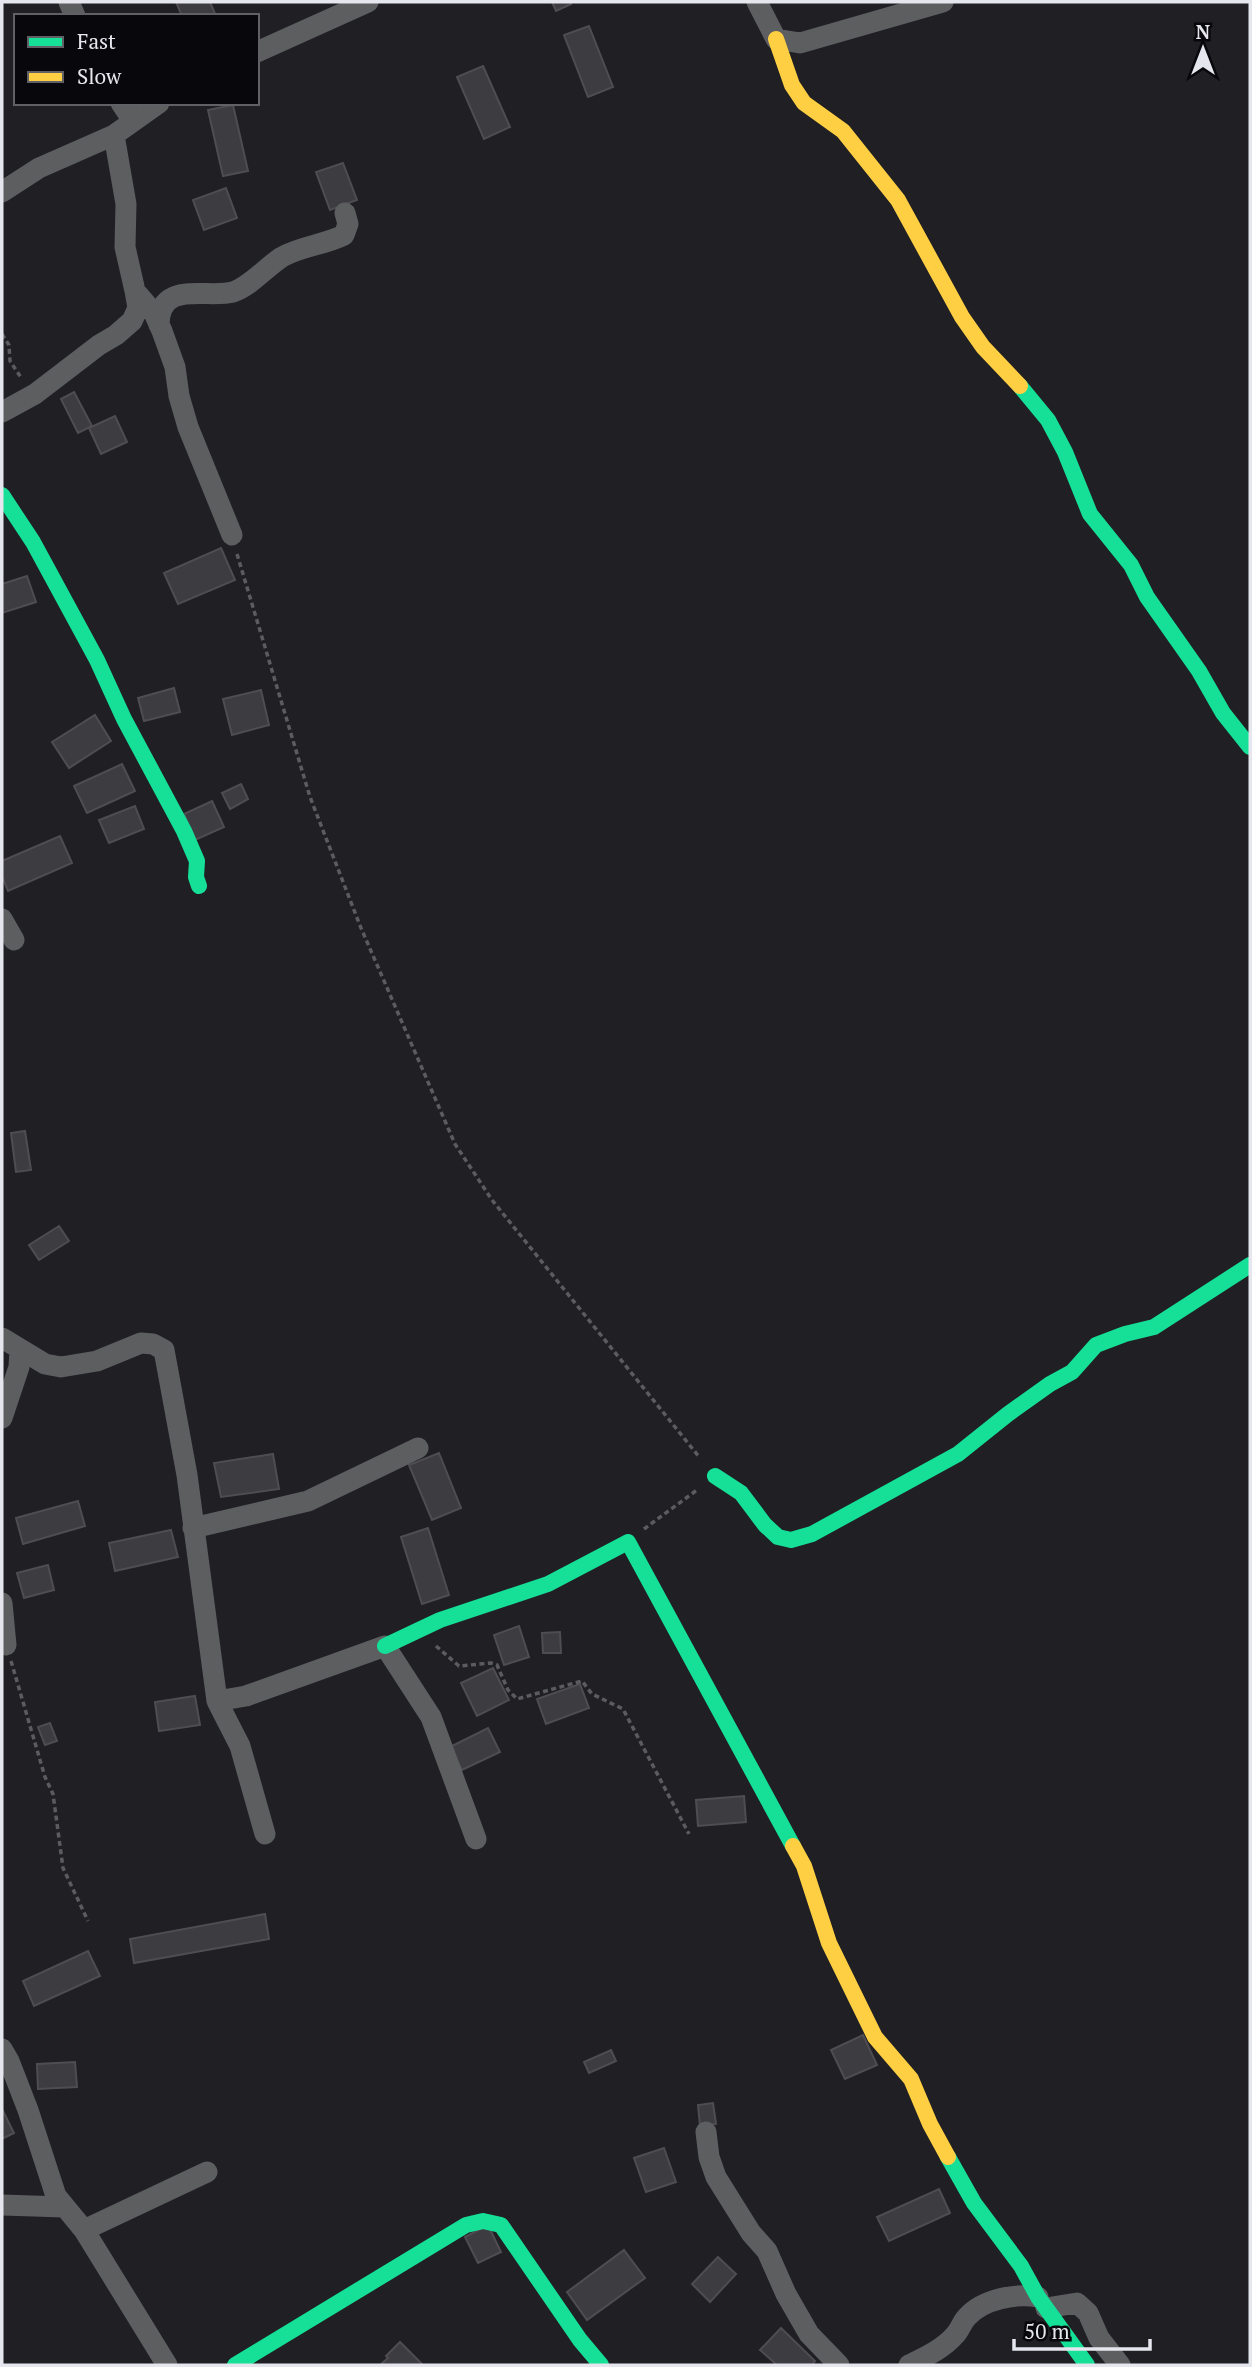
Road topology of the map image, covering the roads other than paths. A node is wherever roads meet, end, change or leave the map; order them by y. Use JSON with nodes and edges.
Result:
{"nodes":[{"id":1,"x":757,"y":2,"type":"edge"},
{"id":2,"x":943,"y":2,"type":"edge"},
{"id":3,"x":355,"y":4,"type":"edge"},
{"id":4,"x":776,"y":39,"type":"junction"},
{"id":5,"x":259,"y":51,"type":"edge"},
{"id":6,"x":122,"y":105,"type":"edge"},
{"id":7,"x":156,"y":105,"type":"edge"},
{"id":8,"x":133,"y":121,"type":"junction"},
{"id":9,"x":114,"y":135,"type":"junction"},
{"id":10,"x":2,"y":192,"type":"edge"},
{"id":11,"x":345,"y":213,"type":"dead end"},
{"id":12,"x":135,"y":291,"type":"junction"},
{"id":13,"x":159,"y":325,"type":"junction"},
{"id":14,"x":2,"y":412,"type":"edge"},
{"id":15,"x":2,"y":495,"type":"edge"},
{"id":16,"x":232,"y":535,"type":"road end"},
{"id":17,"x":1250,"y":747,"type":"edge"},
{"id":18,"x":199,"y":886,"type":"dead end"},
{"id":19,"x":2,"y":919,"type":"edge"},
{"id":20,"x":14,"y":940,"type":"dead end"},
{"id":21,"x":1250,"y":1265,"type":"edge"},
{"id":22,"x":11,"y":1344,"type":"edge"},
{"id":23,"x":2,"y":1418,"type":"edge"},
{"id":24,"x":418,"y":1448,"type":"dead end"},
{"id":25,"x":715,"y":1476,"type":"road end"},
{"id":26,"x":193,"y":1528,"type":"junction"},
{"id":27,"x":2,"y":1604,"type":"edge"},
{"id":28,"x":6,"y":1645,"type":"road end"},
{"id":29,"x":386,"y":1646,"type":"junction"},
{"id":30,"x":217,"y":1700,"type":"junction"},
{"id":31,"x":265,"y":1834,"type":"dead end"},
{"id":32,"x":476,"y":1839,"type":"dead end"},
{"id":33,"x":2,"y":2049,"type":"edge"},
{"id":34,"x":706,"y":2132,"type":"dead end"},
{"id":35,"x":207,"y":2172,"type":"dead end"},
{"id":36,"x":2,"y":2206,"type":"edge"},
{"id":37,"x":64,"y":2207,"type":"junction"},
{"id":38,"x":84,"y":2230,"type":"junction"},
{"id":39,"x":1042,"y":2302,"type":"junction"},
{"id":40,"x":596,"y":2359,"type":"edge"},
{"id":41,"x":167,"y":2365,"type":"edge"},
{"id":42,"x":234,"y":2365,"type":"edge"},
{"id":43,"x":573,"y":2365,"type":"edge"},
{"id":44,"x":839,"y":2365,"type":"edge"},
{"id":45,"x":909,"y":2365,"type":"edge"},
{"id":46,"x":1087,"y":2365,"type":"edge"},
{"id":47,"x":1120,"y":2365,"type":"edge"}],
"edges":[{"from":1,"to":4,"type":"street"},
{"from":2,"to":4,"type":"street"},
{"from":3,"to":5,"type":"street"},
{"from":4,"to":17,"type":"street"},
{"from":6,"to":8,"type":"street"},
{"from":7,"to":8,"type":"street"},
{"from":8,"to":9,"type":"street"},
{"from":9,"to":10,"type":"street"},
{"from":9,"to":12,"type":"street"},
{"from":11,"to":13,"type":"street"},
{"from":12,"to":13,"type":"street"},
{"from":12,"to":14,"type":"street"},
{"from":13,"to":16,"type":"street"},
{"from":15,"to":18,"type":"street"},
{"from":19,"to":20,"type":"street"},
{"from":21,"to":25,"type":"street"},
{"from":22,"to":23,"type":"street"},
{"from":22,"to":26,"type":"street"},
{"from":24,"to":26,"type":"street"},
{"from":26,"to":30,"type":"street"},
{"from":27,"to":28,"type":"street"},
{"from":29,"to":30,"type":"street"},
{"from":29,"to":32,"type":"street"},
{"from":29,"to":39,"type":"street"},
{"from":30,"to":31,"type":"street"},
{"from":33,"to":37,"type":"street"},
{"from":34,"to":44,"type":"street"},
{"from":35,"to":38,"type":"street"},
{"from":36,"to":37,"type":"street"},
{"from":37,"to":38,"type":"street"},
{"from":38,"to":41,"type":"street"},
{"from":39,"to":45,"type":"street"},
{"from":39,"to":46,"type":"street"},
{"from":39,"to":47,"type":"street"},
{"from":40,"to":42,"type":"street"},
{"from":40,"to":43,"type":"street"}]}
